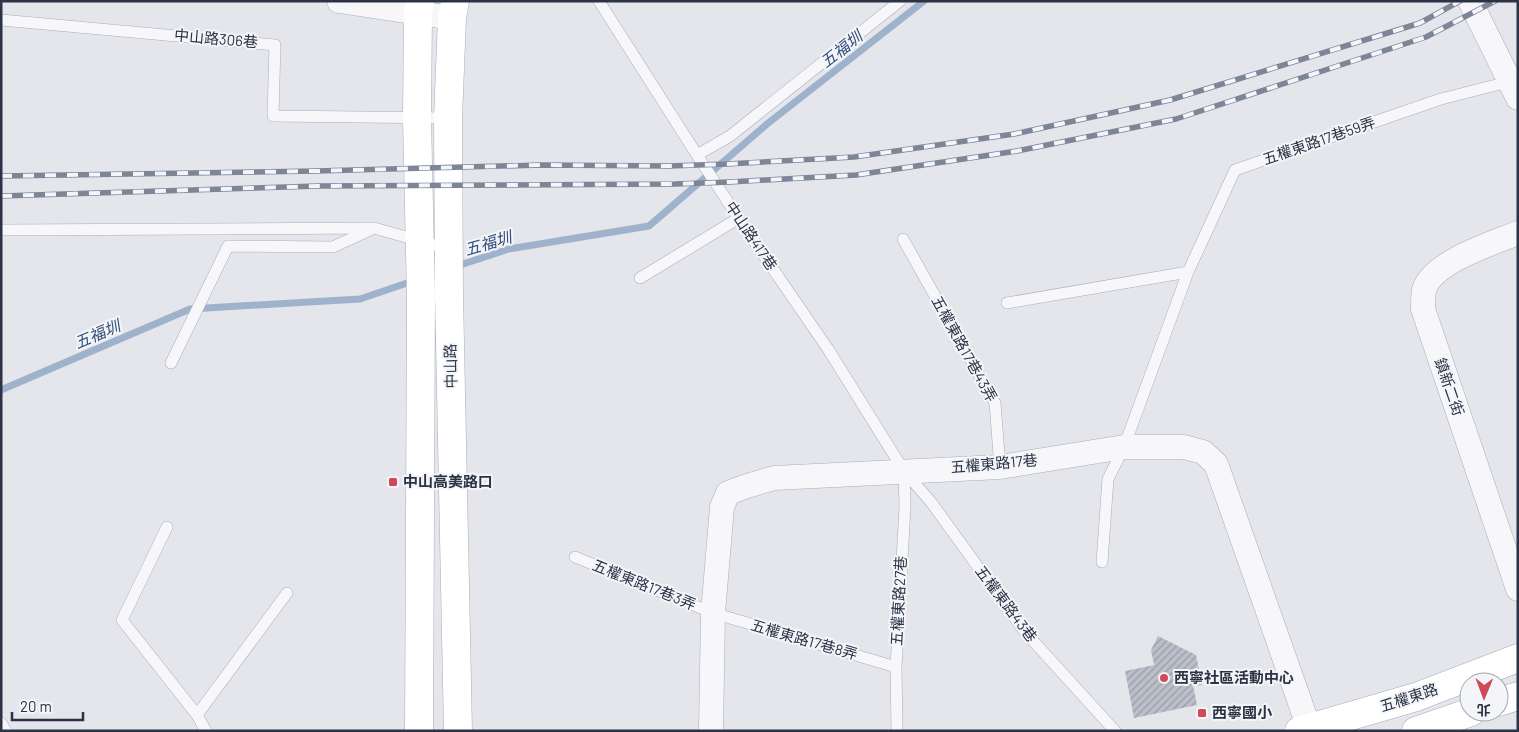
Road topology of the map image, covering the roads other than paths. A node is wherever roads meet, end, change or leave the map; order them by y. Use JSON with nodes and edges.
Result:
{"nodes":[{"id":1,"x":339,"y":1,"type":"edge"},
{"id":2,"x":599,"y":1,"type":"edge"},
{"id":3,"x":900,"y":1,"type":"edge"},
{"id":4,"x":1470,"y":1,"type":"edge"},
{"id":5,"x":419,"y":8,"type":"edge"},
{"id":6,"x":454,"y":10,"type":"edge"},
{"id":7,"x":1,"y":20,"type":"edge"},
{"id":8,"x":1515,"y":86,"type":"edge"},
{"id":9,"x":418,"y":118,"type":"junction"},
{"id":10,"x":448,"y":118,"type":"junction"},
{"id":11,"x":697,"y":155,"type":"junction"},
{"id":12,"x":739,"y":218,"type":"junction"},
{"id":13,"x":374,"y":228,"type":"junction"},
{"id":14,"x":1,"y":230,"type":"edge"},
{"id":15,"x":1518,"y":233,"type":"edge"},
{"id":16,"x":903,"y":239,"type":"dead end"},
{"id":17,"x":420,"y":240,"type":"junction"},
{"id":18,"x":449,"y":248,"type":"junction"},
{"id":19,"x":1188,"y":272,"type":"junction"},
{"id":20,"x":640,"y":278,"type":"dead end"},
{"id":21,"x":1007,"y":303,"type":"dead end"},
{"id":22,"x":171,"y":363,"type":"dead end"},
{"id":23,"x":1124,"y":447,"type":"junction"},
{"id":24,"x":1000,"y":467,"type":"junction"},
{"id":25,"x":904,"y":471,"type":"junction"},
{"id":26,"x":167,"y":527,"type":"dead end"},
{"id":27,"x":575,"y":557,"type":"dead end"},
{"id":28,"x":1102,"y":562,"type":"dead end"},
{"id":29,"x":1518,"y":589,"type":"edge"},
{"id":30,"x":287,"y":593,"type":"dead end"},
{"id":31,"x":713,"y":613,"type":"junction"},
{"id":32,"x":1518,"y":658,"type":"edge"},
{"id":33,"x":896,"y":667,"type":"junction"},
{"id":34,"x":1416,"y":697,"type":"junction"},
{"id":35,"x":197,"y":715,"type":"junction"},
{"id":36,"x":1459,"y":716,"type":"edge"},
{"id":37,"x":1,"y":724,"type":"edge"},
{"id":38,"x":1425,"y":729,"type":"edge"},
{"id":39,"x":1304,"y":730,"type":"edge"},
{"id":40,"x":6,"y":731,"type":"edge"},
{"id":41,"x":206,"y":731,"type":"edge"},
{"id":42,"x":419,"y":731,"type":"edge"},
{"id":43,"x":458,"y":731,"type":"edge"},
{"id":44,"x":711,"y":731,"type":"edge"},
{"id":45,"x":896,"y":731,"type":"edge"},
{"id":46,"x":1115,"y":731,"type":"edge"}],
"edges":[{"from":1,"to":5,"type":"street"},
{"from":2,"to":11,"type":"lane","name":"中山路417巷"},
{"from":3,"to":11,"type":"lane"},
{"from":4,"to":8,"type":"street"},
{"from":5,"to":6,"type":"street"},
{"from":5,"to":9,"type":"street","name":"中山路"},
{"from":6,"to":10,"type":"street","name":"中山路"},
{"from":7,"to":9,"type":"lane","name":"中山路306巷"},
{"from":8,"to":19,"type":"lane","name":"五權東路17巷59弄"},
{"from":9,"to":10,"type":"lane","name":"中山路306巷"},
{"from":9,"to":17,"type":"street","name":"中山路"},
{"from":10,"to":18,"type":"street","name":"中山路"},
{"from":11,"to":12,"type":"lane","name":"中山路417巷"},
{"from":12,"to":20,"type":"lane"},
{"from":12,"to":25,"type":"lane","name":"中山路417巷"},
{"from":13,"to":14,"type":"lane"},
{"from":13,"to":17,"type":"lane"},
{"from":13,"to":22,"type":"lane"},
{"from":15,"to":29,"type":"street","name":"鎮新二街"},
{"from":16,"to":24,"type":"lane","name":"五權東路17巷43弄"},
{"from":17,"to":18,"type":"lane"},
{"from":17,"to":42,"type":"street","name":"中山路"},
{"from":18,"to":43,"type":"street","name":"中山路"},
{"from":19,"to":21,"type":"lane"},
{"from":19,"to":23,"type":"lane","name":"五權東路17巷59弄"},
{"from":23,"to":24,"type":"street","name":"五權東路17巷"},
{"from":23,"to":28,"type":"lane","name":"五權東路17巷59弄"},
{"from":23,"to":39,"type":"street","name":"五權東路17巷"},
{"from":24,"to":25,"type":"street","name":"五權東路17巷"},
{"from":25,"to":31,"type":"street","name":"五權東路17巷"},
{"from":25,"to":33,"type":"lane","name":"五權東路27巷"},
{"from":25,"to":46,"type":"lane","name":"五權東路43巷"},
{"from":26,"to":35,"type":"lane"},
{"from":27,"to":31,"type":"lane","name":"五權東路17巷3弄"},
{"from":30,"to":35,"type":"lane"},
{"from":31,"to":33,"type":"lane","name":"五權東路17巷8弄"},
{"from":31,"to":44,"type":"street","name":"五權東路17巷"},
{"from":32,"to":34,"type":"street","name":"五權東路"},
{"from":33,"to":45,"type":"lane","name":"五權東路27巷"},
{"from":34,"to":38,"type":"street"},
{"from":34,"to":39,"type":"street","name":"五權東路"},
{"from":35,"to":41,"type":"lane"},
{"from":36,"to":38,"type":"street"},
{"from":37,"to":40,"type":"lane"}]}
